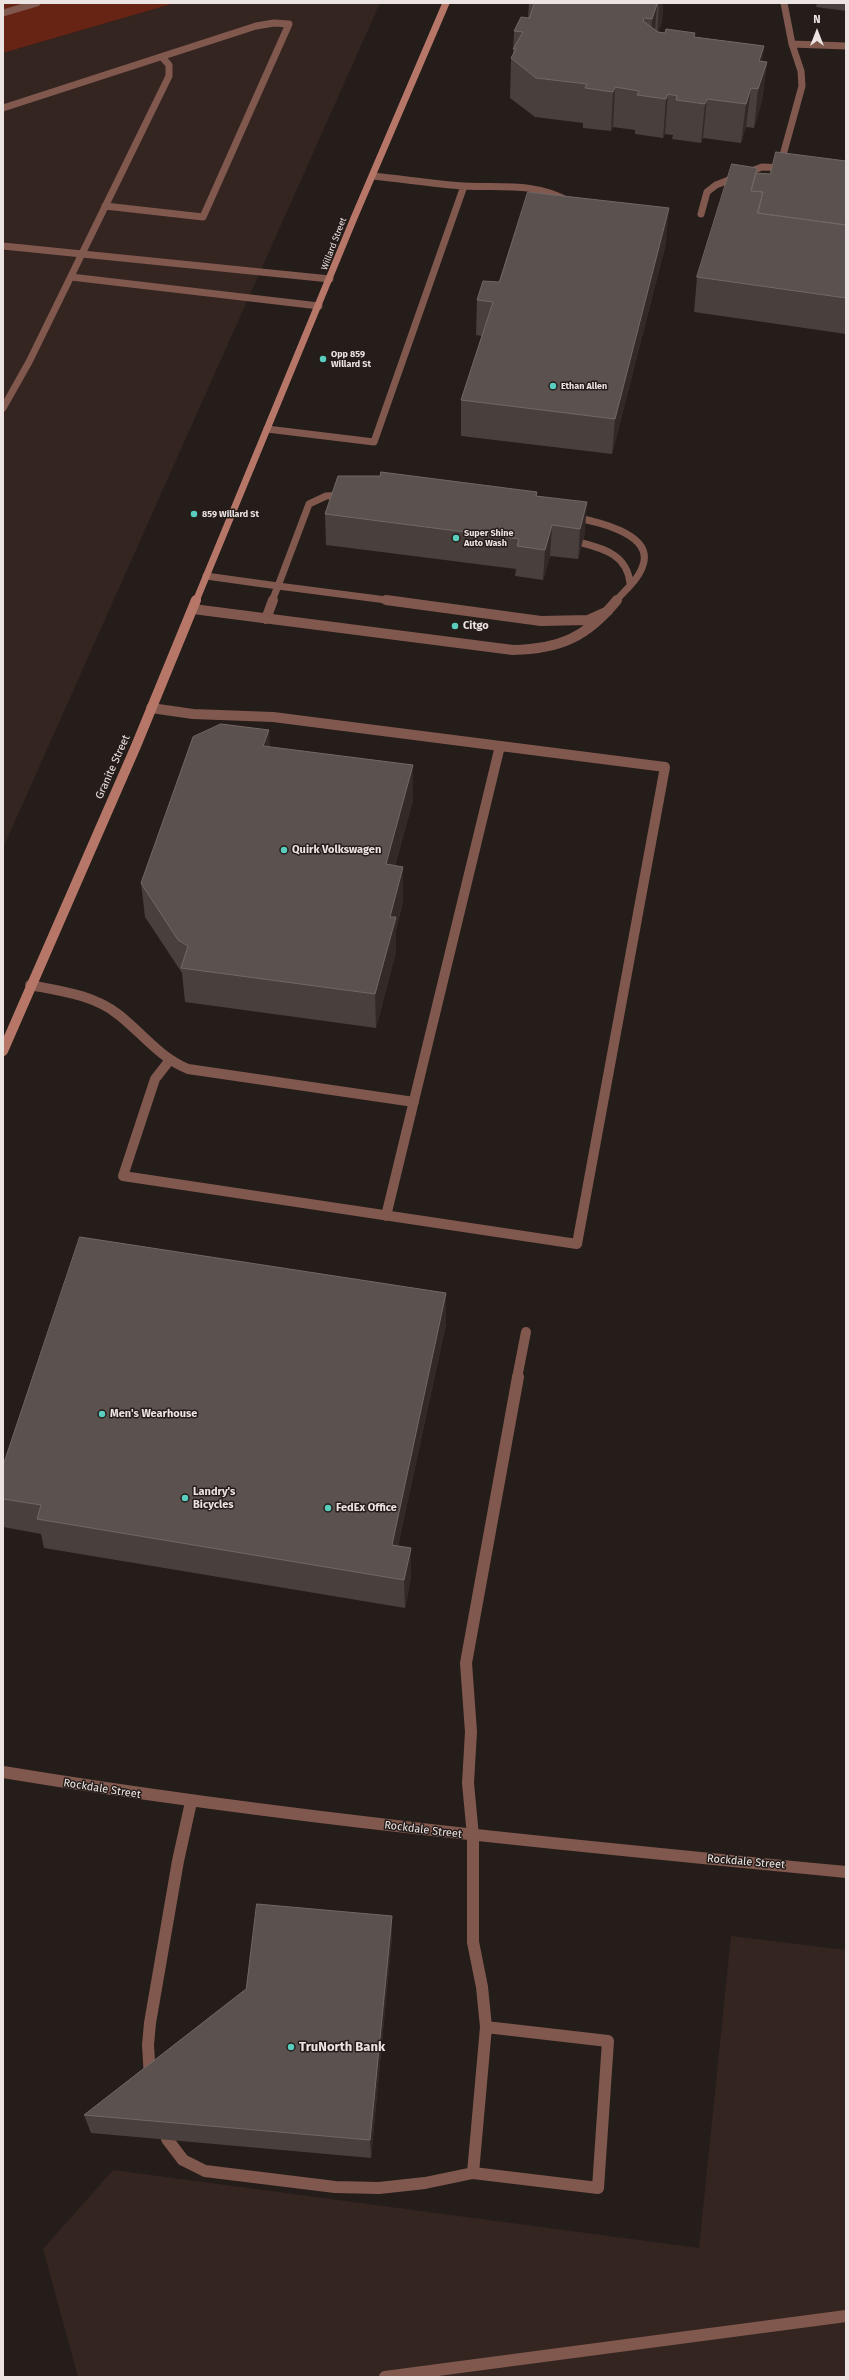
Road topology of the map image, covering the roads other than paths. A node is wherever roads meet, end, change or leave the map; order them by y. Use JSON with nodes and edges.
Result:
{"nodes":[{"id":1,"x":37,"y":3,"type":"edge"},
{"id":2,"x":446,"y":3,"type":"edge"},
{"id":3,"x":784,"y":3,"type":"edge"},
{"id":4,"x":3,"y":12,"type":"edge"},
{"id":5,"x":792,"y":44,"type":"junction"},
{"id":6,"x":846,"y":46,"type":"edge"},
{"id":7,"x":162,"y":57,"type":"junction"},
{"id":8,"x":3,"y":108,"type":"edge"},
{"id":9,"x":779,"y":167,"type":"junction"},
{"id":10,"x":794,"y":169,"type":"edge"},
{"id":11,"x":373,"y":176,"type":"junction"},
{"id":12,"x":464,"y":186,"type":"junction"},
{"id":13,"x":574,"y":205,"type":"edge"},
{"id":14,"x":105,"y":206,"type":"junction"},
{"id":15,"x":701,"y":214,"type":"dead end"},
{"id":16,"x":3,"y":246,"type":"edge"},
{"id":17,"x":82,"y":255,"type":"junction"},
{"id":18,"x":71,"y":277,"type":"junction"},
{"id":19,"x":330,"y":279,"type":"junction"},
{"id":20,"x":319,"y":306,"type":"junction"},
{"id":21,"x":3,"y":408,"type":"edge"},
{"id":22,"x":267,"y":429,"type":"junction"},
{"id":23,"x":241,"y":491,"type":"joint"},
{"id":24,"x":356,"y":495,"type":"edge"},
{"id":25,"x":563,"y":516,"type":"edge"},
{"id":26,"x":582,"y":543,"type":"edge"},
{"id":27,"x":206,"y":576,"type":"junction"},
{"id":28,"x":630,"y":583,"type":"junction"},
{"id":29,"x":278,"y":586,"type":"junction"},
{"id":30,"x":193,"y":609,"type":"junction"},
{"id":31,"x":608,"y":611,"type":"junction"},
{"id":32,"x":266,"y":619,"type":"junction"},
{"id":33,"x":151,"y":708,"type":"junction"},
{"id":34,"x":500,"y":746,"type":"junction"},
{"id":35,"x":30,"y":985,"type":"junction"},
{"id":36,"x":3,"y":1051,"type":"edge"},
{"id":37,"x":169,"y":1061,"type":"junction"},
{"id":38,"x":414,"y":1102,"type":"junction"},
{"id":39,"x":386,"y":1216,"type":"junction"},
{"id":40,"x":526,"y":1332,"type":"dead end"},
{"id":41,"x":3,"y":1772,"type":"edge"},
{"id":42,"x":191,"y":1802,"type":"junction"},
{"id":43,"x":473,"y":1836,"type":"junction"},
{"id":44,"x":846,"y":1872,"type":"edge"},
{"id":45,"x":486,"y":2027,"type":"junction"},
{"id":46,"x":151,"y":2086,"type":"edge"},
{"id":47,"x":167,"y":2139,"type":"edge"},
{"id":48,"x":473,"y":2174,"type":"junction"},
{"id":49,"x":846,"y":2316,"type":"edge"},
{"id":50,"x":385,"y":2377,"type":"edge"}],
"edges":[{"from":1,"to":4,"type":"street"},
{"from":2,"to":11,"type":"main road","name":"Willard Street"},
{"from":3,"to":5,"type":"street"},
{"from":5,"to":6,"type":"street"},
{"from":5,"to":9,"type":"street"},
{"from":7,"to":8,"type":"street"},
{"from":7,"to":14,"type":"street"},
{"from":7,"to":14,"type":"street"},
{"from":9,"to":10,"type":"street"},
{"from":9,"to":15,"type":"street"},
{"from":11,"to":12,"type":"street"},
{"from":11,"to":19,"type":"main road","name":"Willard Street"},
{"from":12,"to":13,"type":"street"},
{"from":12,"to":22,"type":"street"},
{"from":14,"to":17,"type":"street"},
{"from":16,"to":17,"type":"street"},
{"from":17,"to":18,"type":"street"},
{"from":17,"to":19,"type":"street"},
{"from":18,"to":20,"type":"street"},
{"from":18,"to":21,"type":"street"},
{"from":19,"to":20,"type":"main road","name":"Willard Street"},
{"from":20,"to":22,"type":"main road","name":"Willard Street"},
{"from":22,"to":23,"type":"main road","name":"Willard Street"},
{"from":23,"to":27,"type":"main road","name":"Granite Street"},
{"from":24,"to":29,"type":"street"},
{"from":25,"to":28,"type":"street"},
{"from":26,"to":28,"type":"street"},
{"from":27,"to":29,"type":"street"},
{"from":27,"to":30,"type":"main road","name":"Granite Street"},
{"from":28,"to":31,"type":"street"},
{"from":29,"to":31,"type":"street"},
{"from":29,"to":32,"type":"street"},
{"from":30,"to":32,"type":"street"},
{"from":30,"to":33,"type":"main road","name":"Granite Street"},
{"from":31,"to":32,"type":"street"},
{"from":33,"to":34,"type":"street"},
{"from":33,"to":35,"type":"main road","name":"Granite Street"},
{"from":34,"to":38,"type":"street"},
{"from":34,"to":39,"type":"street"},
{"from":35,"to":36,"type":"main road","name":"Granite Street"},
{"from":35,"to":37,"type":"street"},
{"from":37,"to":38,"type":"street"},
{"from":37,"to":39,"type":"street"},
{"from":38,"to":39,"type":"street"},
{"from":40,"to":43,"type":"street"},
{"from":41,"to":42,"type":"street","name":"Rockdale Street"},
{"from":42,"to":43,"type":"street","name":"Rockdale Street"},
{"from":42,"to":46,"type":"street"},
{"from":43,"to":44,"type":"street","name":"Rockdale Street"},
{"from":43,"to":45,"type":"street"},
{"from":45,"to":48,"type":"street"},
{"from":45,"to":48,"type":"street"},
{"from":47,"to":48,"type":"street"},
{"from":49,"to":50,"type":"street"}]}
